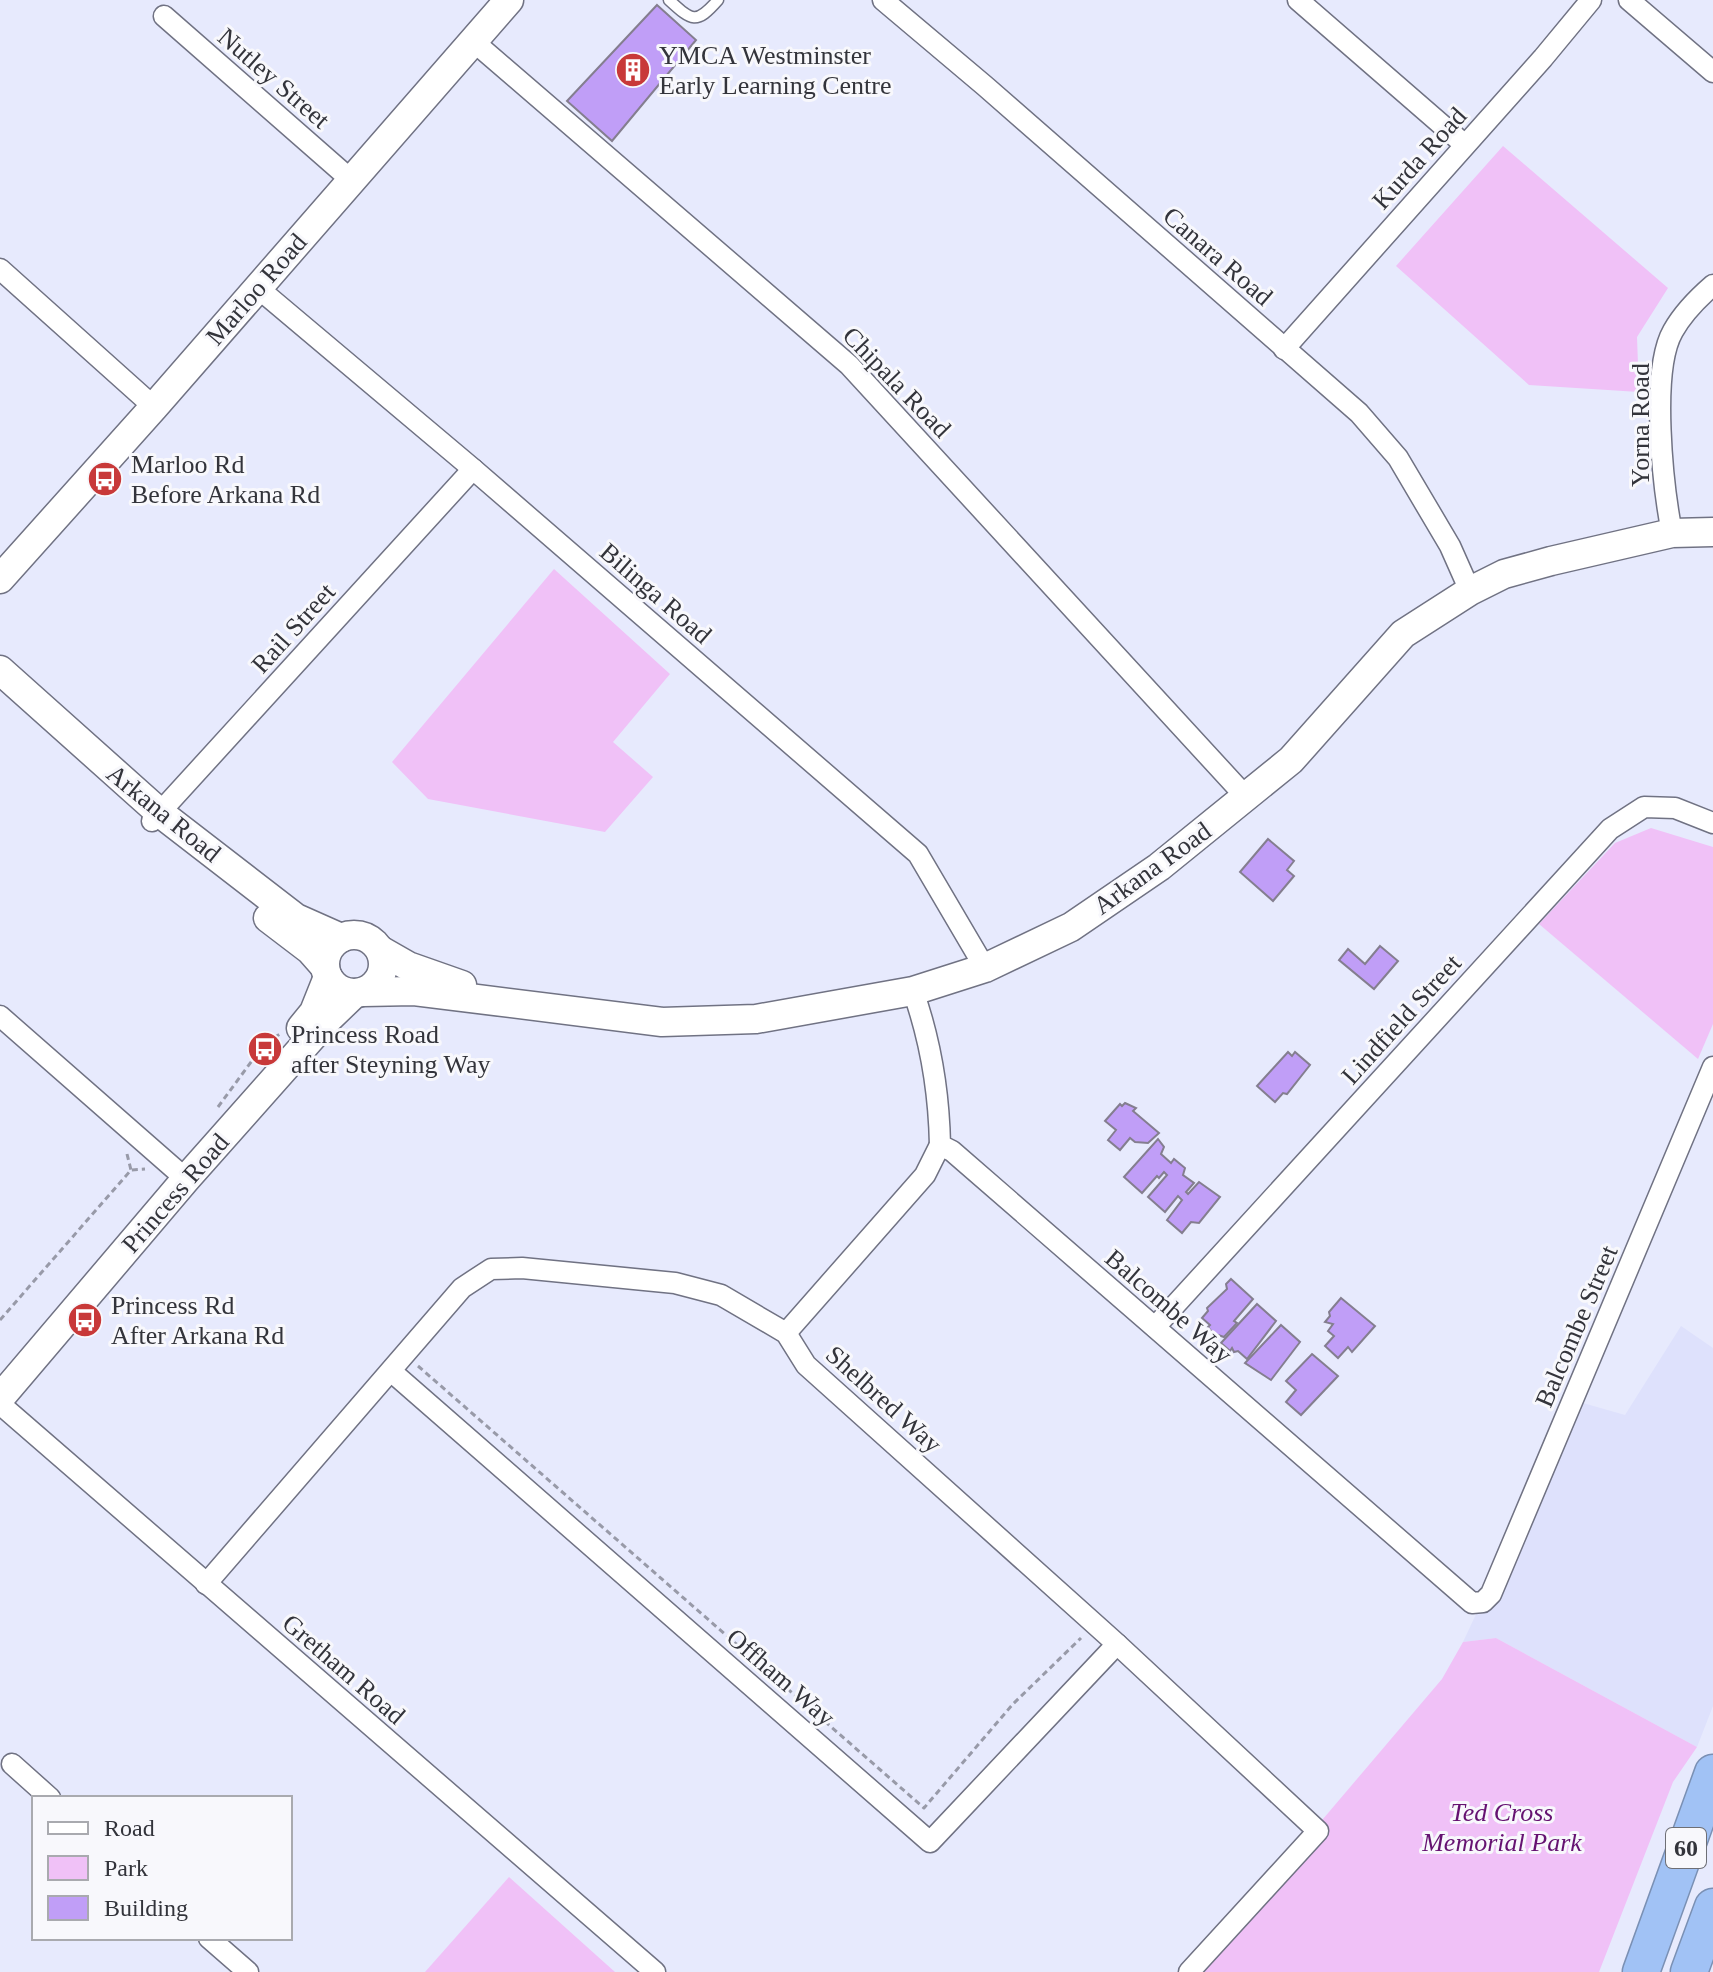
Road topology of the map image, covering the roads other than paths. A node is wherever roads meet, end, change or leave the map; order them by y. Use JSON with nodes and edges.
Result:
{"nodes":[{"id":1,"x":509,"y":0,"type":"edge"},
{"id":2,"x":669,"y":0,"type":"edge"},
{"id":3,"x":718,"y":0,"type":"edge"},
{"id":4,"x":883,"y":0,"type":"edge"},
{"id":5,"x":1298,"y":0,"type":"edge"},
{"id":6,"x":1591,"y":0,"type":"edge"},
{"id":7,"x":1629,"y":0,"type":"edge"},
{"id":8,"x":164,"y":16,"type":"dead end"},
{"id":9,"x":473,"y":41,"type":"junction"},
{"id":10,"x":1713,"y":72,"type":"edge"},
{"id":11,"x":1465,"y":145,"type":"junction"},
{"id":12,"x":350,"y":179,"type":"junction"},
{"id":13,"x":0,"y":269,"type":"edge"},
{"id":14,"x":1713,"y":285,"type":"edge"},
{"id":15,"x":258,"y":288,"type":"junction"},
{"id":16,"x":1284,"y":349,"type":"junction"},
{"id":17,"x":154,"y":407,"type":"junction"},
{"id":18,"x":473,"y":469,"type":"junction"},
{"id":19,"x":1713,"y":532,"type":"edge"},
{"id":20,"x":1672,"y":533,"type":"junction"},
{"id":21,"x":1,"y":582,"type":"edge"},
{"id":22,"x":1470,"y":591,"type":"junction"},
{"id":23,"x":0,"y":670,"type":"edge"},
{"id":24,"x":0,"y":693,"type":"edge"},
{"id":25,"x":1246,"y":797,"type":"junction"},
{"id":26,"x":155,"y":818,"type":"junction"},
{"id":27,"x":1713,"y":823,"type":"edge"},
{"id":28,"x":341,"y":938,"type":"junction"},
{"id":29,"x":380,"y":950,"type":"junction"},
{"id":30,"x":985,"y":968,"type":"junction"},
{"id":31,"x":327,"y":972,"type":"junction"},
{"id":32,"x":913,"y":991,"type":"junction"},
{"id":33,"x":359,"y":992,"type":"junction"},
{"id":34,"x":512,"y":1002,"type":"junction"},
{"id":35,"x":0,"y":1016,"type":"edge"},
{"id":36,"x":1713,"y":1067,"type":"edge"},
{"id":37,"x":940,"y":1145,"type":"junction"},
{"id":38,"x":181,"y":1174,"type":"junction"},
{"id":39,"x":1155,"y":1327,"type":"junction"},
{"id":40,"x":786,"y":1333,"type":"junction"},
{"id":41,"x":0,"y":1372,"type":"edge"},
{"id":42,"x":392,"y":1372,"type":"junction"},
{"id":43,"x":0,"y":1401,"type":"edge"},
{"id":44,"x":206,"y":1584,"type":"junction"},
{"id":45,"x":1483,"y":1602,"type":"joint"},
{"id":46,"x":1117,"y":1644,"type":"junction"},
{"id":47,"x":12,"y":1764,"type":"dead end"},
{"id":48,"x":1713,"y":1773,"type":"edge"},
{"id":49,"x":48,"y":1796,"type":"edge"},
{"id":50,"x":1713,"y":1907,"type":"edge"},
{"id":51,"x":211,"y":1940,"type":"edge"},
{"id":52,"x":248,"y":1972,"type":"edge"},
{"id":53,"x":655,"y":1972,"type":"edge"},
{"id":54,"x":1189,"y":1972,"type":"edge"},
{"id":55,"x":1641,"y":1972,"type":"edge"},
{"id":56,"x":1689,"y":1972,"type":"edge"}],
"edges":[{"from":1,"to":9,"type":"main road","name":"Marloo Road"},
{"from":2,"to":3,"type":"lane"},
{"from":4,"to":16,"type":"street","name":"Canara Road"},
{"from":5,"to":11,"type":"street"},
{"from":6,"to":11,"type":"street","name":"Kurda Road"},
{"from":7,"to":10,"type":"street"},
{"from":8,"to":12,"type":"street","name":"Nutley Street"},
{"from":9,"to":12,"type":"main road","name":"Marloo Road"},
{"from":9,"to":25,"type":"street","name":"Chipala Road"},
{"from":11,"to":16,"type":"street","name":"Kurda Road"},
{"from":12,"to":15,"type":"main road","name":"Marloo Road"},
{"from":13,"to":17,"type":"street"},
{"from":14,"to":20,"type":"street","name":"Yorna Road"},
{"from":15,"to":17,"type":"main road","name":"Marloo Road"},
{"from":15,"to":18,"type":"street","name":"Bilinga Road"},
{"from":16,"to":22,"type":"street","name":"Canara Road"},
{"from":17,"to":21,"type":"main road","name":"Marloo Road"},
{"from":18,"to":26,"type":"street","name":"Rail Street"},
{"from":18,"to":30,"type":"street","name":"Bilinga Road"},
{"from":19,"to":20,"type":"main road","name":"Arkana Road"},
{"from":20,"to":22,"type":"main road","name":"Arkana Road"},
{"from":22,"to":25,"type":"main road","name":"Arkana Road"},
{"from":23,"to":26,"type":"main road","name":"Arkana Road"},
{"from":24,"to":26,"type":"main road","name":"Arkana Road"},
{"from":25,"to":30,"type":"main road","name":"Arkana Road"},
{"from":26,"to":28,"type":"main road","name":"Arkana Road"},
{"from":26,"to":31,"type":"main road","name":"Arkana Road"},
{"from":27,"to":39,"type":"street","name":"Lindfield Street"},
{"from":28,"to":29,"type":"main road"},
{"from":28,"to":31,"type":"main road"},
{"from":29,"to":33,"type":"main road"},
{"from":29,"to":34,"type":"main road","name":"Arkana Road"},
{"from":30,"to":32,"type":"main road","name":"Arkana Road"},
{"from":31,"to":33,"type":"main road"},
{"from":31,"to":38,"type":"main road","name":"Princess Road"},
{"from":32,"to":34,"type":"main road","name":"Arkana Road"},
{"from":32,"to":37,"type":"street"},
{"from":33,"to":34,"type":"main road","name":"Arkana Road"},
{"from":33,"to":38,"type":"main road","name":"Princess Road"},
{"from":35,"to":38,"type":"street"},
{"from":36,"to":45,"type":"street","name":"Balcombe Street"},
{"from":37,"to":39,"type":"street","name":"Balcombe Way"},
{"from":37,"to":40,"type":"street"},
{"from":38,"to":41,"type":"main road","name":"Princess Road"},
{"from":38,"to":43,"type":"main road","name":"Princess Road"},
{"from":39,"to":45,"type":"street","name":"Balcombe Way"},
{"from":40,"to":42,"type":"street","name":"Shelbred Way"},
{"from":40,"to":46,"type":"street","name":"Shelbred Way"},
{"from":42,"to":44,"type":"street","name":"Shelbred Way"},
{"from":42,"to":46,"type":"street","name":"Offham Way"},
{"from":43,"to":44,"type":"street","name":"Gretham Road"},
{"from":44,"to":53,"type":"street","name":"Gretham Road"},
{"from":46,"to":54,"type":"street","name":"Shelbred Way"},
{"from":47,"to":49,"type":"street"},
{"from":48,"to":55,"type":"highway","number":"60"},
{"from":50,"to":56,"type":"highway"},
{"from":51,"to":52,"type":"street"}]}
